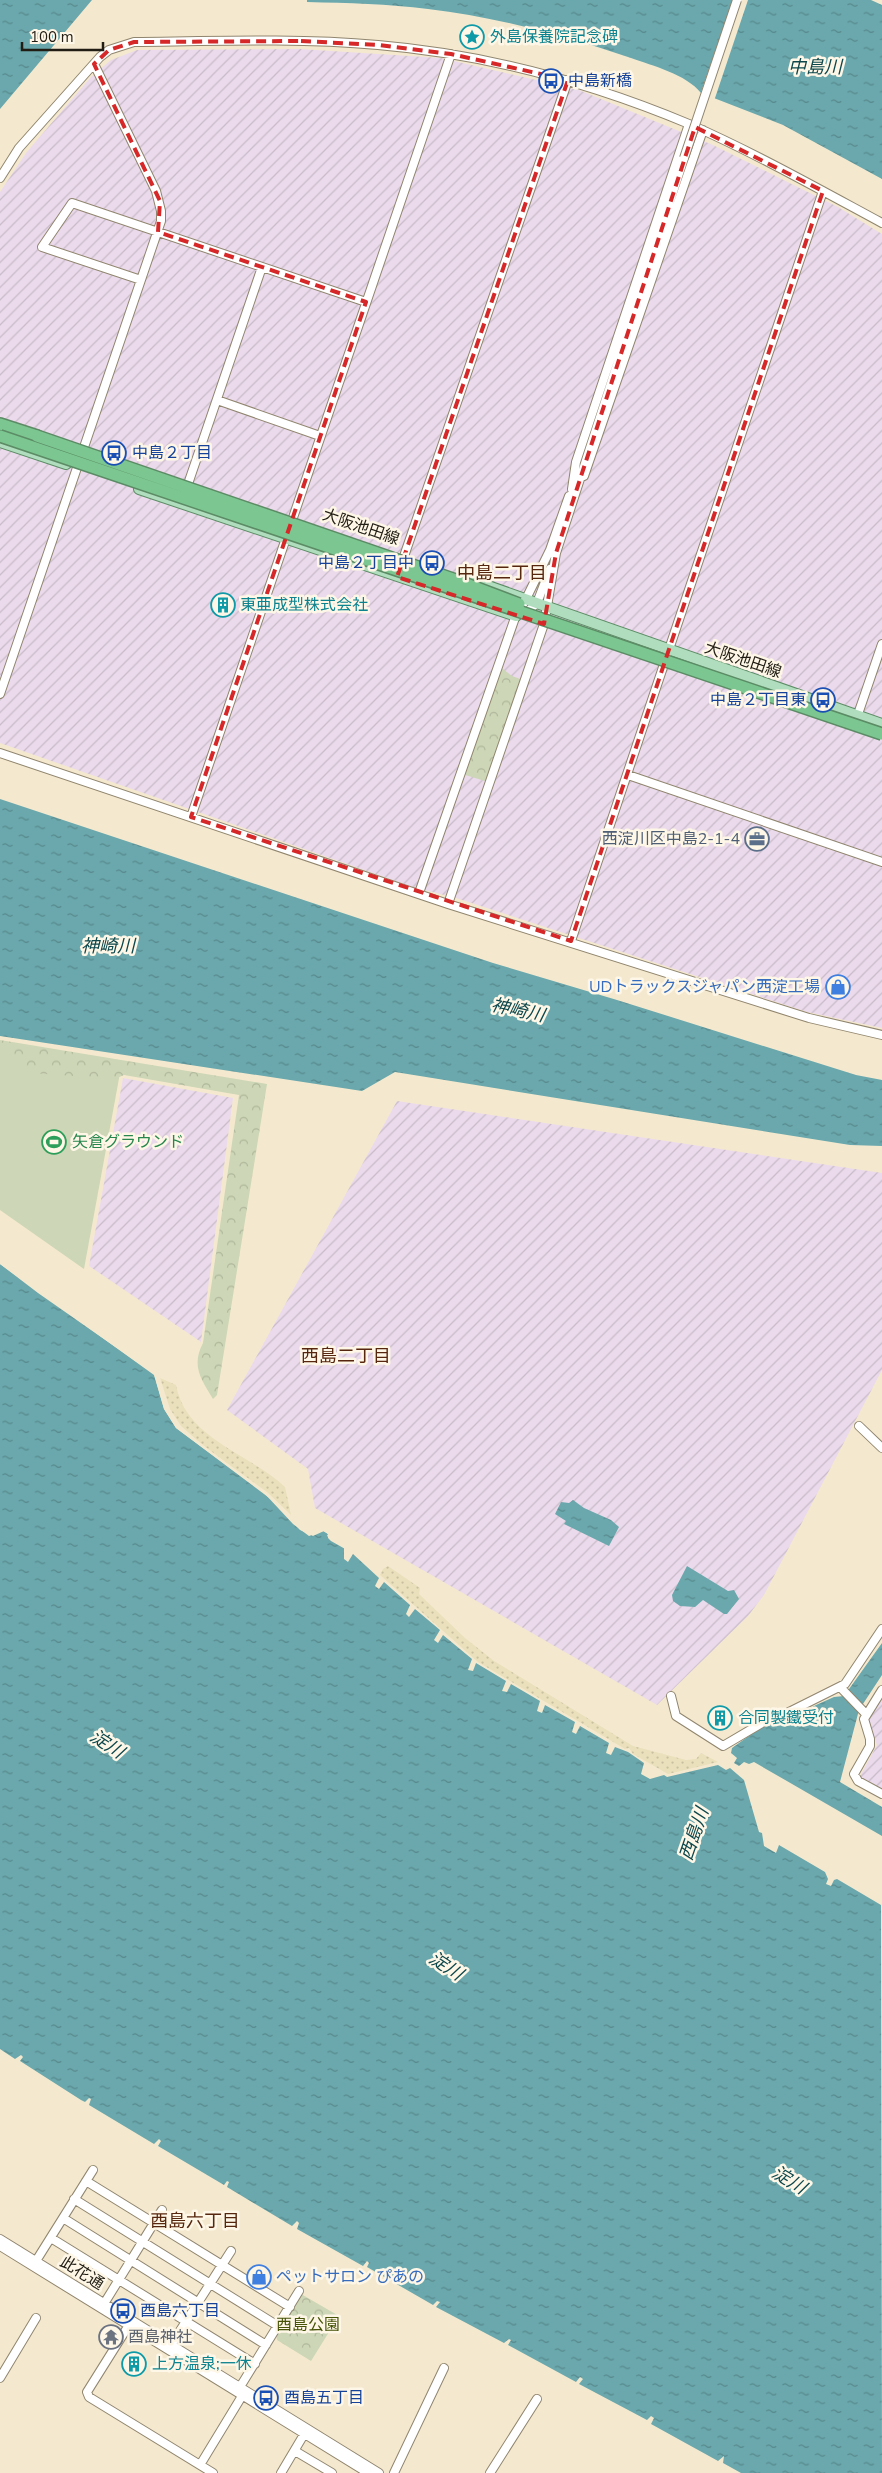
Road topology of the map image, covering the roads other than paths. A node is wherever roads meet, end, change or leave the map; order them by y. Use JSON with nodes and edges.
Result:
{"nodes":[{"id":1,"x":737,"y":0,"type":"edge"},
{"id":2,"x":451,"y":54,"type":"junction"},
{"id":3,"x":94,"y":64,"type":"junction"},
{"id":4,"x":568,"y":80,"type":"junction"},
{"id":5,"x":689,"y":124,"type":"junction"},
{"id":6,"x":702,"y":130,"type":"junction"},
{"id":7,"x":0,"y":178,"type":"edge"},
{"id":8,"x":823,"y":191,"type":"junction"},
{"id":9,"x":882,"y":224,"type":"edge"},
{"id":10,"x":158,"y":232,"type":"junction"},
{"id":11,"x":262,"y":267,"type":"junction"},
{"id":12,"x":141,"y":280,"type":"junction"},
{"id":13,"x":366,"y":302,"type":"junction"},
{"id":14,"x":216,"y":400,"type":"junction"},
{"id":15,"x":0,"y":418,"type":"edge"},
{"id":16,"x":0,"y":424,"type":"edge"},
{"id":17,"x":0,"y":436,"type":"edge"},
{"id":18,"x":37,"y":436,"type":"junction"},
{"id":19,"x":320,"y":436,"type":"junction"},
{"id":20,"x":0,"y":442,"type":"edge"},
{"id":21,"x":84,"y":448,"type":"junction"},
{"id":22,"x":77,"y":468,"type":"junction"},
{"id":23,"x":188,"y":484,"type":"junction"},
{"id":24,"x":574,"y":490,"type":"junction"},
{"id":25,"x":243,"y":516,"type":"junction"},
{"id":26,"x":289,"y":529,"type":"junction"},
{"id":27,"x":556,"y":553,"type":"junction"},
{"id":28,"x":404,"y":557,"type":"junction"},
{"id":29,"x":397,"y":577,"type":"junction"},
{"id":30,"x":532,"y":601,"type":"junction"},
{"id":31,"x":547,"y":606,"type":"junction"},
{"id":32,"x":508,"y":613,"type":"junction"},
{"id":33,"x":544,"y":624,"type":"junction"},
{"id":34,"x":882,"y":644,"type":"edge"},
{"id":35,"x":669,"y":651,"type":"junction"},
{"id":36,"x":666,"y":665,"type":"junction"},
{"id":37,"x":4,"y":672,"type":"edge"},
{"id":38,"x":0,"y":694,"type":"edge"},
{"id":39,"x":857,"y":715,"type":"junction"},
{"id":40,"x":882,"y":724,"type":"edge"},
{"id":41,"x":853,"y":728,"type":"junction"},
{"id":42,"x":882,"y":728,"type":"edge"},
{"id":43,"x":882,"y":734,"type":"edge"},
{"id":44,"x":882,"y":738,"type":"edge"},
{"id":45,"x":0,"y":753,"type":"edge"},
{"id":46,"x":628,"y":775,"type":"junction"},
{"id":47,"x":191,"y":817,"type":"junction"},
{"id":48,"x":882,"y":862,"type":"edge"},
{"id":49,"x":419,"y":893,"type":"junction"},
{"id":50,"x":448,"y":904,"type":"junction"},
{"id":51,"x":571,"y":941,"type":"junction"},
{"id":52,"x":882,"y":1035,"type":"edge"},
{"id":53,"x":859,"y":1426,"type":"dead end"},
{"id":54,"x":882,"y":1448,"type":"edge"},
{"id":55,"x":882,"y":1629,"type":"edge"},
{"id":56,"x":843,"y":1689,"type":"junction"},
{"id":57,"x":882,"y":1690,"type":"edge"},
{"id":58,"x":670,"y":1696,"type":"dead end"},
{"id":59,"x":864,"y":1711,"type":"junction"},
{"id":60,"x":882,"y":1794,"type":"edge"},
{"id":61,"x":92,"y":2170,"type":"dead end"},
{"id":62,"x":86,"y":2181,"type":"junction"},
{"id":63,"x":74,"y":2199,"type":"junction"},
{"id":64,"x":162,"y":2210,"type":"dead end"},
{"id":65,"x":63,"y":2218,"type":"junction"},
{"id":66,"x":154,"y":2224,"type":"junction"},
{"id":67,"x":50,"y":2238,"type":"junction"},
{"id":68,"x":0,"y":2239,"type":"edge"},
{"id":69,"x":142,"y":2242,"type":"junction"},
{"id":70,"x":0,"y":2246,"type":"edge"},
{"id":71,"x":231,"y":2251,"type":"dead end"},
{"id":72,"x":36,"y":2261,"type":"junction"},
{"id":73,"x":131,"y":2261,"type":"junction"},
{"id":74,"x":221,"y":2266,"type":"junction"},
{"id":75,"x":118,"y":2280,"type":"junction"},
{"id":76,"x":210,"y":2284,"type":"junction"},
{"id":77,"x":299,"y":2291,"type":"dead end"},
{"id":78,"x":198,"y":2303,"type":"junction"},
{"id":79,"x":103,"y":2306,"type":"junction"},
{"id":80,"x":290,"y":2307,"type":"junction"},
{"id":81,"x":36,"y":2318,"type":"dead end"},
{"id":82,"x":186,"y":2322,"type":"junction"},
{"id":83,"x":129,"y":2325,"type":"junction"},
{"id":84,"x":278,"y":2326,"type":"junction"},
{"id":85,"x":266,"y":2345,"type":"junction"},
{"id":86,"x":170,"y":2347,"type":"junction"},
{"id":87,"x":255,"y":2364,"type":"junction"},
{"id":88,"x":444,"y":2368,"type":"dead end"},
{"id":89,"x":0,"y":2378,"type":"edge"},
{"id":90,"x":240,"y":2387,"type":"junction"},
{"id":91,"x":242,"y":2396,"type":"junction"},
{"id":92,"x":537,"y":2399,"type":"dead end"},
{"id":93,"x":306,"y":2431,"type":"junction"},
{"id":94,"x":295,"y":2451,"type":"junction"},
{"id":95,"x":200,"y":2465,"type":"junction"},
{"id":96,"x":283,"y":2471,"type":"edge"},
{"id":97,"x":213,"y":2473,"type":"edge"},
{"id":98,"x":292,"y":2473,"type":"edge"},
{"id":99,"x":332,"y":2473,"type":"edge"},
{"id":100,"x":368,"y":2473,"type":"edge"},
{"id":101,"x":379,"y":2473,"type":"edge"},
{"id":102,"x":394,"y":2473,"type":"edge"},
{"id":103,"x":490,"y":2473,"type":"edge"}],
"edges":[{"from":1,"to":24,"type":"street","bridge":true},
{"from":2,"to":3,"type":"street"},
{"from":2,"to":4,"type":"street"},
{"from":2,"to":13,"type":"street"},
{"from":3,"to":7,"type":"street"},
{"from":3,"to":10,"type":"street"},
{"from":4,"to":5,"type":"street"},
{"from":4,"to":28,"type":"street"},
{"from":5,"to":6,"type":"street"},
{"from":5,"to":24,"type":"street"},
{"from":6,"to":8,"type":"street"},
{"from":6,"to":24,"type":"street"},
{"from":8,"to":9,"type":"street"},
{"from":8,"to":35,"type":"street"},
{"from":10,"to":11,"type":"street"},
{"from":10,"to":12,"type":"street"},
{"from":10,"to":12,"type":"street"},
{"from":11,"to":13,"type":"street"},
{"from":11,"to":14,"type":"street"},
{"from":12,"to":21,"type":"street"},
{"from":13,"to":19,"type":"street"},
{"from":14,"to":19,"type":"street"},
{"from":14,"to":23,"type":"street"},
{"from":15,"to":21,"type":"main road","name":"大阪池田線"},
{"from":16,"to":18,"type":"highway"},
{"from":17,"to":25,"type":"highway","bridge":true},
{"from":18,"to":25,"type":"highway","bridge":true},
{"from":18,"to":42,"type":"highway","bridge":true},
{"from":19,"to":26,"type":"street"},
{"from":20,"to":22,"type":"main road","name":"大阪池田線"},
{"from":21,"to":22,"type":"street"},
{"from":21,"to":23,"type":"main road","name":"大阪池田線"},
{"from":22,"to":26,"type":"main road","name":"大阪池田線"},
{"from":22,"to":37,"type":"street"},
{"from":23,"to":26,"type":"main road","name":"大阪池田線"},
{"from":24,"to":27,"type":"street"},
{"from":24,"to":30,"type":"street"},
{"from":25,"to":26,"type":"highway"},
{"from":25,"to":32,"type":"highway","bridge":true},
{"from":25,"to":43,"type":"highway","bridge":true},
{"from":26,"to":28,"type":"main road","name":"大阪池田線"},
{"from":26,"to":29,"type":"main road","name":"大阪池田線"},
{"from":26,"to":47,"type":"street"},
{"from":27,"to":30,"type":"street"},
{"from":27,"to":31,"type":"street"},
{"from":28,"to":29,"type":"street"},
{"from":28,"to":30,"type":"main road","name":"大阪池田線"},
{"from":29,"to":32,"type":"main road","name":"大阪池田線"},
{"from":30,"to":31,"type":"main road","name":"大阪池田線"},
{"from":30,"to":32,"type":"street"},
{"from":31,"to":33,"type":"street"},
{"from":31,"to":35,"type":"main road","name":"大阪池田線"},
{"from":32,"to":33,"type":"main road","name":"大阪池田線"},
{"from":32,"to":49,"type":"street"},
{"from":33,"to":36,"type":"main road","name":"大阪池田線"},
{"from":33,"to":50,"type":"street"},
{"from":34,"to":39,"type":"street"},
{"from":35,"to":36,"type":"street"},
{"from":35,"to":39,"type":"main road","name":"大阪池田線"},
{"from":36,"to":41,"type":"main road","name":"大阪池田線"},
{"from":36,"to":46,"type":"street"},
{"from":37,"to":38,"type":"street"},
{"from":39,"to":40,"type":"main road","name":"大阪池田線"},
{"from":39,"to":41,"type":"street"},
{"from":41,"to":44,"type":"main road","name":"大阪池田線"},
{"from":45,"to":47,"type":"street"},
{"from":46,"to":48,"type":"street"},
{"from":46,"to":51,"type":"street"},
{"from":47,"to":49,"type":"street"},
{"from":49,"to":50,"type":"street"},
{"from":50,"to":51,"type":"street"},
{"from":51,"to":52,"type":"street"},
{"from":53,"to":54,"type":"street"},
{"from":55,"to":56,"type":"street"},
{"from":56,"to":58,"type":"street"},
{"from":56,"to":59,"type":"street"},
{"from":57,"to":59,"type":"street"},
{"from":59,"to":60,"type":"street"},
{"from":61,"to":62,"type":"street"},
{"from":62,"to":63,"type":"street"},
{"from":62,"to":66,"type":"street"},
{"from":63,"to":65,"type":"street"},
{"from":63,"to":69,"type":"street"},
{"from":64,"to":66,"type":"street"},
{"from":65,"to":67,"type":"street"},
{"from":65,"to":73,"type":"street"},
{"from":66,"to":69,"type":"street"},
{"from":66,"to":74,"type":"street"},
{"from":67,"to":72,"type":"street"},
{"from":67,"to":75,"type":"street"},
{"from":68,"to":72,"type":"street","name":"此花通"},
{"from":69,"to":73,"type":"street"},
{"from":69,"to":76,"type":"street"},
{"from":70,"to":79,"type":"street","name":"此花通"},
{"from":71,"to":74,"type":"street"},
{"from":72,"to":79,"type":"street","name":"此花通"},
{"from":73,"to":75,"type":"street"},
{"from":73,"to":78,"type":"street"},
{"from":74,"to":76,"type":"street"},
{"from":74,"to":80,"type":"street"},
{"from":75,"to":79,"type":"street"},
{"from":75,"to":82,"type":"street"},
{"from":76,"to":78,"type":"street"},
{"from":76,"to":84,"type":"street"},
{"from":77,"to":80,"type":"street"},
{"from":78,"to":82,"type":"street"},
{"from":78,"to":85,"type":"street"},
{"from":79,"to":83,"type":"street","name":"此花通"},
{"from":79,"to":86,"type":"street","name":"此花通"},
{"from":80,"to":84,"type":"street"},
{"from":81,"to":89,"type":"street"},
{"from":82,"to":86,"type":"street"},
{"from":82,"to":87,"type":"street"},
{"from":83,"to":86,"type":"street","name":"此花通"},
{"from":83,"to":95,"type":"street"},
{"from":84,"to":85,"type":"street"},
{"from":85,"to":87,"type":"street"},
{"from":86,"to":90,"type":"street","name":"此花通"},
{"from":86,"to":91,"type":"street","name":"此花通"},
{"from":87,"to":90,"type":"street"},
{"from":88,"to":102,"type":"street"},
{"from":90,"to":91,"type":"street"},
{"from":90,"to":93,"type":"street","name":"此花通"},
{"from":91,"to":93,"type":"street","name":"此花通"},
{"from":91,"to":95,"type":"street"},
{"from":92,"to":103,"type":"street"},
{"from":93,"to":94,"type":"street"},
{"from":93,"to":100,"type":"street","name":"此花通"},
{"from":93,"to":101,"type":"street","name":"此花通"},
{"from":94,"to":96,"type":"street"},
{"from":94,"to":99,"type":"street"},
{"from":95,"to":97,"type":"street"},
{"from":96,"to":98,"type":"street"}]}
